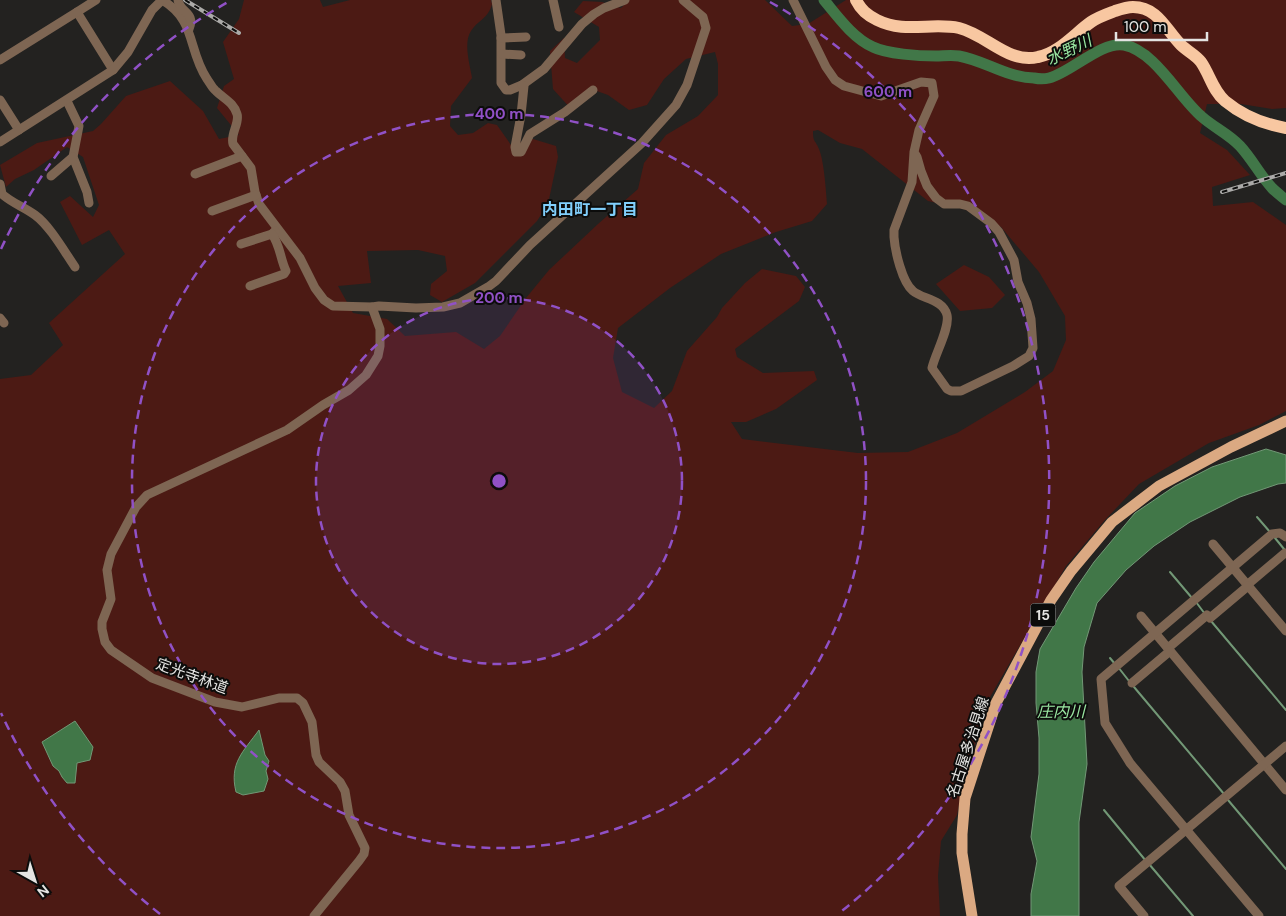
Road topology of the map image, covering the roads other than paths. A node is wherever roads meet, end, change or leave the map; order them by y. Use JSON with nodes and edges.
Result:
{"nodes":[{"id":1,"x":96,"y":0,"type":"edge"},
{"id":2,"x":178,"y":0,"type":"edge"},
{"id":3,"x":496,"y":0,"type":"edge"},
{"id":4,"x":553,"y":0,"type":"edge"},
{"id":5,"x":625,"y":0,"type":"edge"},
{"id":6,"x":683,"y":0,"type":"edge"},
{"id":7,"x":793,"y":0,"type":"edge"},
{"id":8,"x":856,"y":0,"type":"edge"},
{"id":9,"x":164,"y":2,"type":"edge"},
{"id":10,"x":77,"y":12,"type":"junction"},
{"id":11,"x":559,"y":27,"type":"dead end"},
{"id":12,"x":188,"y":30,"type":"junction"},
{"id":13,"x":526,"y":37,"type":"dead end"},
{"id":14,"x":502,"y":38,"type":"junction"},
{"id":15,"x":502,"y":54,"type":"junction"},
{"id":16,"x":520,"y":55,"type":"dead end"},
{"id":17,"x":0,"y":60,"type":"edge"},
{"id":18,"x":113,"y":70,"type":"junction"},
{"id":19,"x":522,"y":85,"type":"junction"},
{"id":20,"x":593,"y":90,"type":"dead end"},
{"id":21,"x":0,"y":100,"type":"edge"},
{"id":22,"x":67,"y":101,"type":"junction"},
{"id":23,"x":1286,"y":128,"type":"edge"},
{"id":24,"x":19,"y":130,"type":"junction"},
{"id":25,"x":0,"y":142,"type":"edge"},
{"id":26,"x":914,"y":152,"type":"junction"},
{"id":27,"x":242,"y":156,"type":"junction"},
{"id":28,"x":73,"y":157,"type":"junction"},
{"id":29,"x":195,"y":174,"type":"dead end"},
{"id":30,"x":51,"y":176,"type":"dead end"},
{"id":31,"x":0,"y":184,"type":"edge"},
{"id":32,"x":256,"y":195,"type":"junction"},
{"id":33,"x":89,"y":203,"type":"dead end"},
{"id":34,"x":212,"y":210,"type":"dead end"},
{"id":35,"x":274,"y":231,"type":"junction"},
{"id":36,"x":241,"y":244,"type":"dead end"},
{"id":37,"x":76,"y":267,"type":"dead end"},
{"id":38,"x":250,"y":286,"type":"dead end"},
{"id":39,"x":372,"y":307,"type":"junction"},
{"id":40,"x":1286,"y":421,"type":"edge"},
{"id":41,"x":1286,"y":537,"type":"edge"},
{"id":42,"x":1213,"y":544,"type":"dead end"},
{"id":43,"x":1285,"y":553,"type":"edge"},
{"id":44,"x":1232,"y":568,"type":"junction"},
{"id":45,"x":1248,"y":586,"type":"junction"},
{"id":46,"x":1141,"y":616,"type":"dead end"},
{"id":47,"x":1286,"y":631,"type":"edge"},
{"id":48,"x":1155,"y":633,"type":"junction"},
{"id":49,"x":1169,"y":650,"type":"junction"},
{"id":50,"x":1132,"y":683,"type":"dead end"},
{"id":51,"x":1286,"y":746,"type":"edge"},
{"id":52,"x":1265,"y":764,"type":"junction"},
{"id":53,"x":1286,"y":790,"type":"edge"},
{"id":54,"x":1187,"y":830,"type":"junction"},
{"id":55,"x":314,"y":916,"type":"edge"},
{"id":56,"x":972,"y":916,"type":"edge"},
{"id":57,"x":1144,"y":916,"type":"edge"},
{"id":58,"x":1258,"y":916,"type":"edge"}],
"edges":[{"from":1,"to":10,"type":"street"},
{"from":2,"to":12,"type":"street"},
{"from":3,"to":14,"type":"street"},
{"from":4,"to":11,"type":"street"},
{"from":5,"to":19,"type":"street"},
{"from":6,"to":39,"type":"street"},
{"from":7,"to":26,"type":"street"},
{"from":8,"to":23,"type":"highway"},
{"from":9,"to":12,"type":"street"},
{"from":9,"to":18,"type":"street"},
{"from":10,"to":17,"type":"street"},
{"from":10,"to":18,"type":"street"},
{"from":12,"to":27,"type":"street"},
{"from":13,"to":14,"type":"street"},
{"from":14,"to":15,"type":"street"},
{"from":15,"to":16,"type":"street"},
{"from":15,"to":19,"type":"street"},
{"from":18,"to":22,"type":"street"},
{"from":19,"to":20,"type":"street"},
{"from":21,"to":24,"type":"street"},
{"from":22,"to":24,"type":"street"},
{"from":22,"to":28,"type":"street"},
{"from":24,"to":25,"type":"street"},
{"from":26,"to":26,"type":"street"},
{"from":27,"to":29,"type":"street"},
{"from":27,"to":32,"type":"street"},
{"from":28,"to":30,"type":"street"},
{"from":28,"to":33,"type":"street"},
{"from":31,"to":37,"type":"street"},
{"from":32,"to":34,"type":"street"},
{"from":32,"to":35,"type":"street"},
{"from":35,"to":36,"type":"street"},
{"from":35,"to":38,"type":"street"},
{"from":35,"to":39,"type":"street"},
{"from":39,"to":55,"type":"street","name":"定光寺林道"},
{"from":40,"to":56,"type":"main road","name":"名古屋多治見線","number":"15"},
{"from":41,"to":44,"type":"street"},
{"from":42,"to":44,"type":"street"},
{"from":43,"to":45,"type":"street"},
{"from":44,"to":45,"type":"street"},
{"from":44,"to":48,"type":"street"},
{"from":45,"to":47,"type":"street"},
{"from":45,"to":49,"type":"street"},
{"from":46,"to":48,"type":"street"},
{"from":48,"to":49,"type":"street"},
{"from":48,"to":54,"type":"street"},
{"from":49,"to":50,"type":"street"},
{"from":49,"to":52,"type":"street"},
{"from":51,"to":52,"type":"street"},
{"from":52,"to":53,"type":"street"},
{"from":52,"to":54,"type":"street"},
{"from":54,"to":57,"type":"street"},
{"from":54,"to":58,"type":"street"}]}
